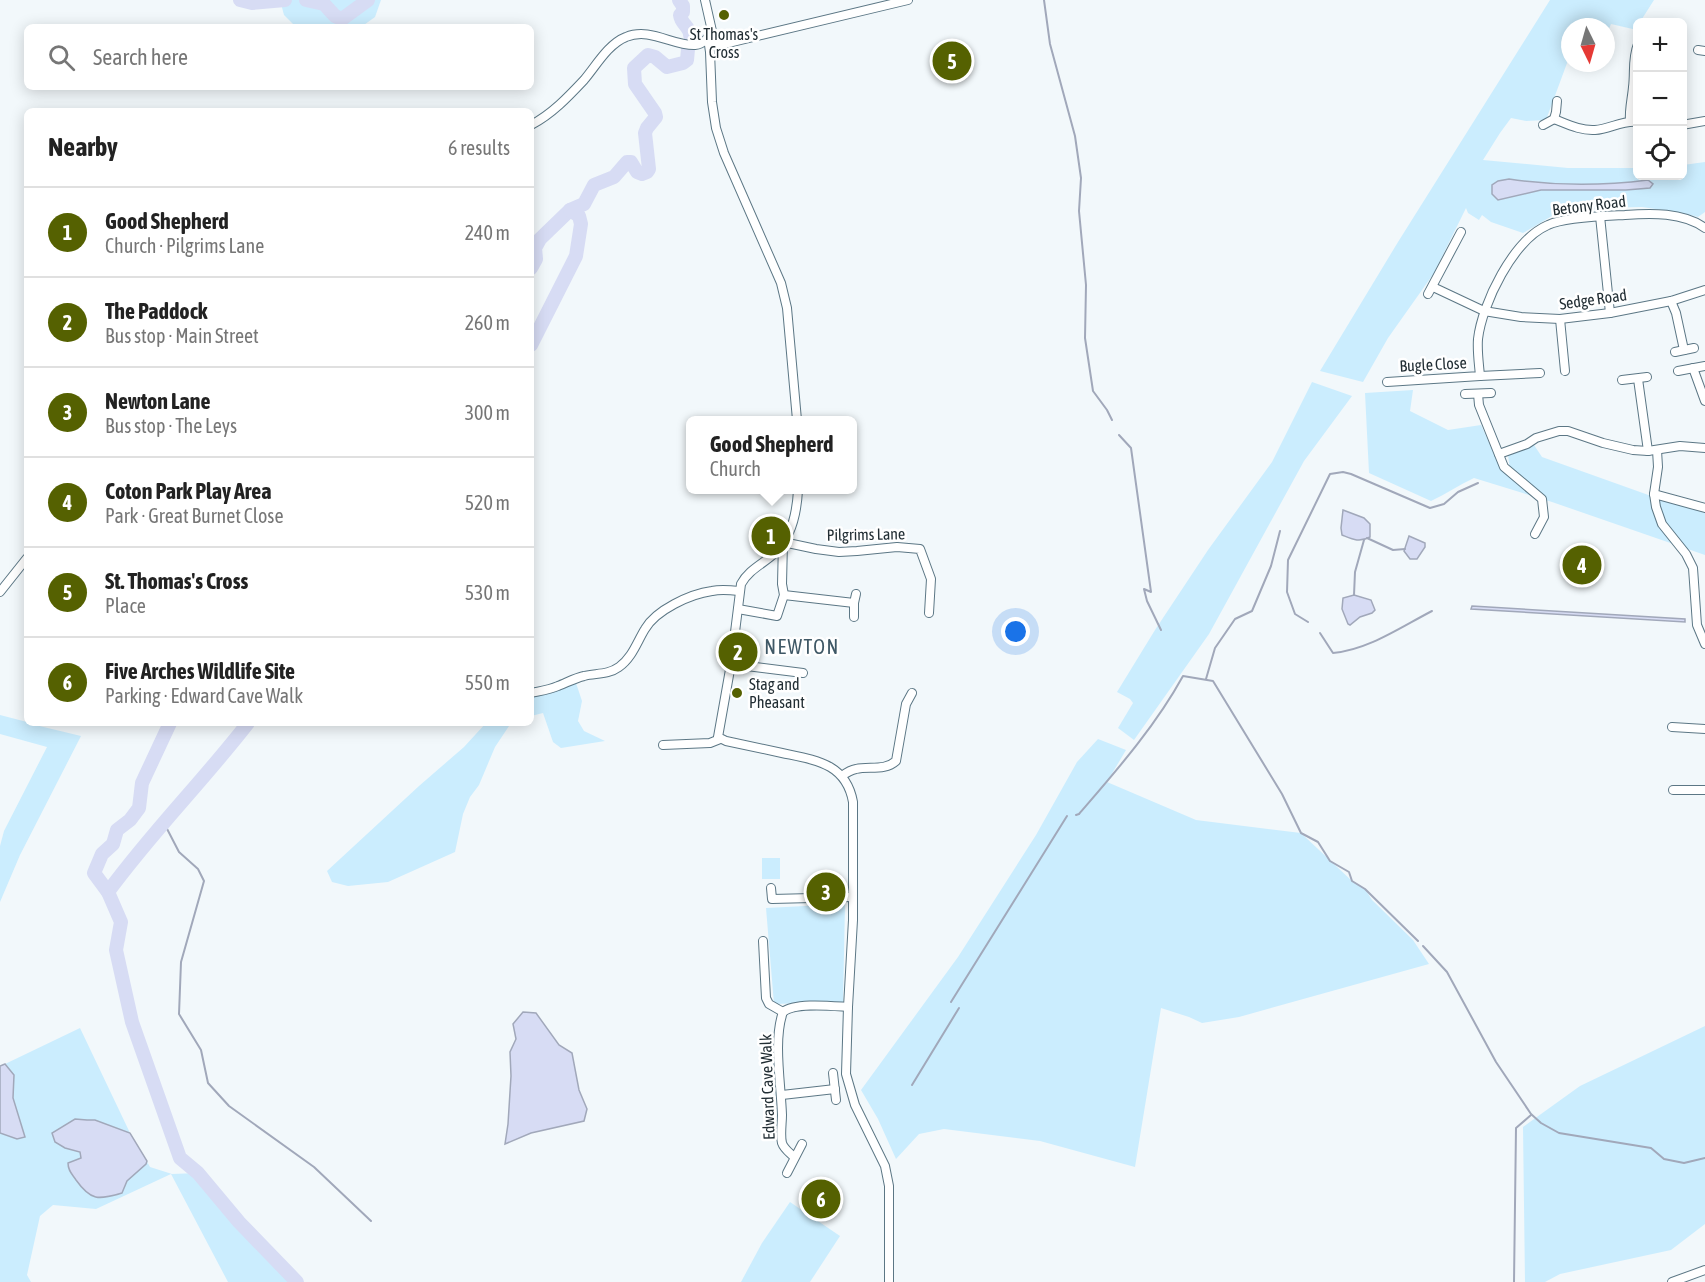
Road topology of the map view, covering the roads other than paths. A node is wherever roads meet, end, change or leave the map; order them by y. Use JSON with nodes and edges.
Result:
{"nodes":[{"id":1,"x":705,"y":0,"type":"edge"},
{"id":2,"x":908,"y":0,"type":"edge"},
{"id":3,"x":708,"y":38,"type":"junction"},
{"id":4,"x":1633,"y":86,"type":"edge"},
{"id":5,"x":1557,"y":101,"type":"dead end"},
{"id":6,"x":1633,"y":118,"type":"edge"},
{"id":7,"x":1554,"y":119,"type":"junction"},
{"id":8,"x":1633,"y":121,"type":"edge"},
{"id":9,"x":1705,"y":121,"type":"edge"},
{"id":10,"x":534,"y":123,"type":"edge"},
{"id":11,"x":1687,"y":124,"type":"edge"},
{"id":12,"x":1543,"y":125,"type":"dead end"},
{"id":13,"x":1600,"y":216,"type":"junction"},
{"id":14,"x":1705,"y":228,"type":"edge"},
{"id":15,"x":1461,"y":232,"type":"dead end"},
{"id":16,"x":1705,"y":290,"type":"edge"},
{"id":17,"x":1671,"y":301,"type":"junction"},
{"id":18,"x":1484,"y":311,"type":"junction"},
{"id":19,"x":1610,"y":314,"type":"junction"},
{"id":20,"x":1560,"y":319,"type":"junction"},
{"id":21,"x":1684,"y":350,"type":"dead end"},
{"id":22,"x":1705,"y":366,"type":"edge"},
{"id":23,"x":1693,"y":368,"type":"junction"},
{"id":24,"x":1678,"y":370,"type":"dead end"},
{"id":25,"x":1565,"y":371,"type":"dead end"},
{"id":26,"x":1540,"y":373,"type":"dead end"},
{"id":27,"x":1480,"y":376,"type":"junction"},
{"id":28,"x":1622,"y":380,"type":"dead end"},
{"id":29,"x":1388,"y":382,"type":"dead end"},
{"id":30,"x":1491,"y":393,"type":"dead end"},
{"id":31,"x":1465,"y":394,"type":"dead end"},
{"id":32,"x":1478,"y":394,"type":"junction"},
{"id":33,"x":1705,"y":401,"type":"edge"},
{"id":34,"x":797,"y":416,"type":"edge"},
{"id":35,"x":1705,"y":448,"type":"edge"},
{"id":36,"x":1652,"y":451,"type":"junction"},
{"id":37,"x":1499,"y":454,"type":"junction"},
{"id":38,"x":798,"y":494,"type":"edge"},
{"id":39,"x":1654,"y":494,"type":"junction"},
{"id":40,"x":1705,"y":508,"type":"edge"},
{"id":41,"x":1535,"y":534,"type":"dead end"},
{"id":42,"x":783,"y":542,"type":"junction"},
{"id":43,"x":24,"y":562,"type":"edge"},
{"id":44,"x":739,"y":591,"type":"junction"},
{"id":45,"x":0,"y":592,"type":"edge"},
{"id":46,"x":784,"y":595,"type":"junction"},
{"id":47,"x":738,"y":609,"type":"junction"},
{"id":48,"x":929,"y":613,"type":"dead end"},
{"id":49,"x":854,"y":617,"type":"dead end"},
{"id":50,"x":1705,"y":644,"type":"edge"},
{"id":51,"x":731,"y":664,"type":"junction"},
{"id":52,"x":803,"y":673,"type":"dead end"},
{"id":53,"x":534,"y":692,"type":"edge"},
{"id":54,"x":912,"y":693,"type":"dead end"},
{"id":55,"x":1672,"y":727,"type":"dead end"},
{"id":56,"x":1705,"y":729,"type":"edge"},
{"id":57,"x":719,"y":736,"type":"junction"},
{"id":58,"x":663,"y":745,"type":"dead end"},
{"id":59,"x":842,"y":776,"type":"junction"},
{"id":60,"x":1673,"y":790,"type":"dead end"},
{"id":61,"x":1705,"y":790,"type":"edge"},
{"id":62,"x":771,"y":888,"type":"dead end"},
{"id":63,"x":852,"y":897,"type":"junction"},
{"id":64,"x":763,"y":941,"type":"dead end"},
{"id":65,"x":848,"y":1007,"type":"junction"},
{"id":66,"x":783,"y":1012,"type":"junction"},
{"id":67,"x":833,"y":1073,"type":"dead end"},
{"id":68,"x":835,"y":1089,"type":"junction"},
{"id":69,"x":782,"y":1095,"type":"junction"},
{"id":70,"x":836,"y":1100,"type":"dead end"},
{"id":71,"x":802,"y":1144,"type":"dead end"},
{"id":72,"x":794,"y":1157,"type":"junction"},
{"id":73,"x":788,"y":1173,"type":"dead end"},
{"id":74,"x":1705,"y":1270,"type":"edge"},
{"id":75,"x":889,"y":1282,"type":"edge"},
{"id":76,"x":1672,"y":1282,"type":"edge"}],
"edges":[{"from":1,"to":3,"type":"street"},
{"from":2,"to":3,"type":"street"},
{"from":3,"to":10,"type":"street"},
{"from":3,"to":34,"type":"street"},
{"from":4,"to":6,"type":"street"},
{"from":5,"to":7,"type":"street"},
{"from":7,"to":8,"type":"street"},
{"from":7,"to":12,"type":"street"},
{"from":9,"to":11,"type":"street"},
{"from":13,"to":14,"type":"street","name":"Betony Road"},
{"from":13,"to":18,"type":"street","name":"Betony Road"},
{"from":13,"to":19,"type":"street"},
{"from":15,"to":18,"type":"street","name":"Sedge Road"},
{"from":16,"to":17,"type":"street","name":"Sedge Road"},
{"from":17,"to":19,"type":"street","name":"Sedge Road"},
{"from":17,"to":21,"type":"street"},
{"from":18,"to":20,"type":"street","name":"Sedge Road"},
{"from":18,"to":27,"type":"street","name":"Bugle Close"},
{"from":19,"to":20,"type":"street","name":"Sedge Road"},
{"from":20,"to":25,"type":"street"},
{"from":22,"to":23,"type":"street"},
{"from":23,"to":24,"type":"street"},
{"from":23,"to":33,"type":"street"},
{"from":26,"to":27,"type":"street","name":"Bugle Close"},
{"from":27,"to":29,"type":"street","name":"Bugle Close"},
{"from":28,"to":36,"type":"street"},
{"from":30,"to":32,"type":"street"},
{"from":31,"to":32,"type":"street"},
{"from":32,"to":37,"type":"street"},
{"from":35,"to":36,"type":"street"},
{"from":36,"to":37,"type":"street"},
{"from":36,"to":39,"type":"street"},
{"from":37,"to":41,"type":"street"},
{"from":38,"to":42,"type":"street"},
{"from":39,"to":40,"type":"street"},
{"from":39,"to":50,"type":"street"},
{"from":42,"to":44,"type":"street"},
{"from":42,"to":46,"type":"street"},
{"from":42,"to":48,"type":"street","name":"Pilgrims Lane"},
{"from":43,"to":45,"type":"street"},
{"from":44,"to":47,"type":"street"},
{"from":44,"to":53,"type":"street"},
{"from":46,"to":47,"type":"street"},
{"from":46,"to":49,"type":"street"},
{"from":47,"to":51,"type":"street"},
{"from":51,"to":52,"type":"street"},
{"from":51,"to":57,"type":"street"},
{"from":54,"to":59,"type":"street"},
{"from":55,"to":56,"type":"street"},
{"from":57,"to":58,"type":"street"},
{"from":57,"to":59,"type":"street"},
{"from":59,"to":63,"type":"street"},
{"from":60,"to":61,"type":"street"},
{"from":62,"to":63,"type":"street"},
{"from":63,"to":65,"type":"street"},
{"from":64,"to":66,"type":"street"},
{"from":65,"to":66,"type":"street"},
{"from":65,"to":75,"type":"street"},
{"from":66,"to":69,"type":"street","name":"Edward Cave Walk"},
{"from":67,"to":68,"type":"street"},
{"from":68,"to":69,"type":"street"},
{"from":68,"to":70,"type":"street"},
{"from":69,"to":72,"type":"street","name":"Edward Cave Walk"},
{"from":71,"to":72,"type":"street"},
{"from":72,"to":73,"type":"street"},
{"from":74,"to":76,"type":"street"}]}
